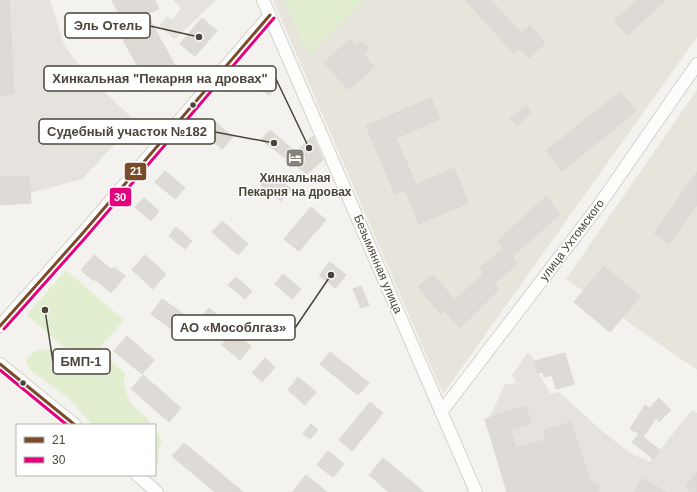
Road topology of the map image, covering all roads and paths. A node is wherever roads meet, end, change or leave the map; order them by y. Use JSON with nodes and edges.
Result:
{"nodes":[{"id":1,"x":263,"y":0,"type":"edge"},
{"id":2,"x":270,"y":15,"type":"junction"},
{"id":3,"x":697,"y":64,"type":"edge"},
{"id":4,"x":0,"y":326,"type":"edge"},
{"id":5,"x":0,"y":364,"type":"edge"},
{"id":6,"x":442,"y":411,"type":"junction"},
{"id":7,"x":74,"y":424,"type":"edge"},
{"id":8,"x":138,"y":476,"type":"edge"},
{"id":9,"x":157,"y":492,"type":"edge"},
{"id":10,"x":476,"y":492,"type":"edge"}],
"edges":[{"from":1,"to":2,"type":"street","name":"Безымянная улица"},
{"from":2,"to":4,"type":"street"},
{"from":2,"to":6,"type":"street","name":"Безымянная улица"},
{"from":3,"to":6,"type":"street","name":"улица Ухтомского"},
{"from":5,"to":7,"type":"street"},
{"from":6,"to":10,"type":"street","name":"Безымянная улица"},
{"from":8,"to":9,"type":"street"}]}
